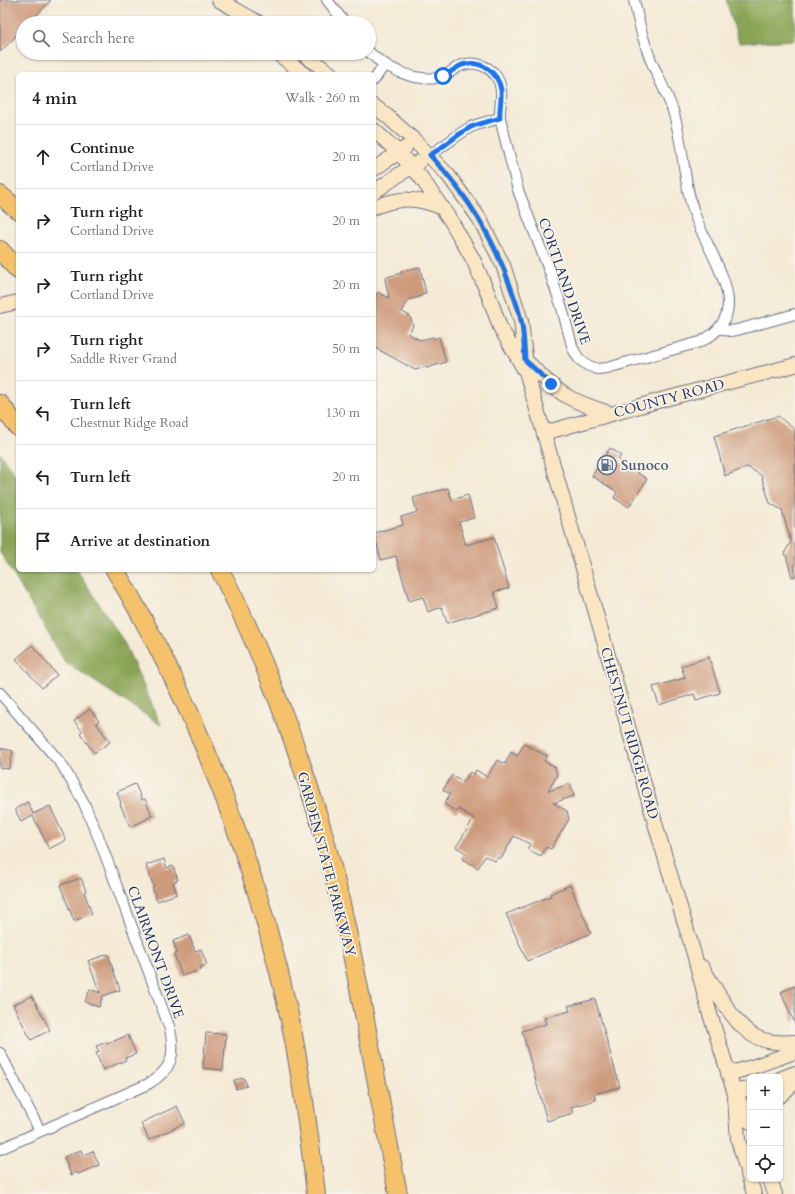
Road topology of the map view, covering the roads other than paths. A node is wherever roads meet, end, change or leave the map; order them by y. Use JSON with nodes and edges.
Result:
{"nodes":[{"id":1,"x":218,"y":0,"type":"edge"},
{"id":2,"x":327,"y":0,"type":"edge"},
{"id":3,"x":634,"y":0,"type":"edge"},
{"id":4,"x":235,"y":16,"type":"edge"},
{"id":5,"x":246,"y":16,"type":"edge"},
{"id":6,"x":340,"y":16,"type":"edge"},
{"id":7,"x":376,"y":58,"type":"edge"},
{"id":8,"x":286,"y":60,"type":"edge"},
{"id":9,"x":312,"y":60,"type":"edge"},
{"id":10,"x":384,"y":64,"type":"junction"},
{"id":11,"x":301,"y":72,"type":"edge"},
{"id":12,"x":328,"y":72,"type":"edge"},
{"id":13,"x":376,"y":77,"type":"edge"},
{"id":14,"x":376,"y":108,"type":"edge"},
{"id":15,"x":500,"y":118,"type":"junction"},
{"id":16,"x":376,"y":132,"type":"edge"},
{"id":17,"x":415,"y":141,"type":"junction"},
{"id":18,"x":398,"y":152,"type":"junction"},
{"id":19,"x":430,"y":155,"type":"junction"},
{"id":20,"x":412,"y":166,"type":"junction"},
{"id":21,"x":376,"y":168,"type":"edge"},
{"id":22,"x":376,"y":191,"type":"edge"},
{"id":23,"x":0,"y":195,"type":"edge"},
{"id":24,"x":376,"y":206,"type":"edge"},
{"id":25,"x":16,"y":208,"type":"edge"},
{"id":26,"x":443,"y":208,"type":"junction"},
{"id":27,"x":0,"y":250,"type":"edge"},
{"id":28,"x":16,"y":269,"type":"edge"},
{"id":29,"x":16,"y":302,"type":"edge"},
{"id":30,"x":0,"y":306,"type":"edge"},
{"id":31,"x":795,"y":314,"type":"edge"},
{"id":32,"x":719,"y":328,"type":"junction"},
{"id":33,"x":525,"y":360,"type":"junction"},
{"id":34,"x":795,"y":365,"type":"edge"},
{"id":35,"x":527,"y":375,"type":"junction"},
{"id":36,"x":0,"y":404,"type":"edge"},
{"id":37,"x":612,"y":414,"type":"junction"},
{"id":38,"x":16,"y":424,"type":"edge"},
{"id":39,"x":544,"y":433,"type":"junction"},
{"id":40,"x":116,"y":572,"type":"edge"},
{"id":41,"x":221,"y":572,"type":"edge"},
{"id":42,"x":1,"y":694,"type":"edge"},
{"id":43,"x":694,"y":954,"type":"junction"},
{"id":44,"x":795,"y":1042,"type":"edge"},
{"id":45,"x":795,"y":1052,"type":"edge"},
{"id":46,"x":0,"y":1053,"type":"edge"},
{"id":47,"x":795,"y":1073,"type":"edge"},
{"id":48,"x":728,"y":1074,"type":"junction"},
{"id":49,"x":783,"y":1078,"type":"edge"},
{"id":50,"x":795,"y":1082,"type":"edge"},
{"id":51,"x":747,"y":1089,"type":"edge"},
{"id":52,"x":734,"y":1091,"type":"junction"},
{"id":53,"x":783,"y":1093,"type":"edge"},
{"id":54,"x":747,"y":1116,"type":"edge"},
{"id":55,"x":40,"y":1131,"type":"junction"},
{"id":56,"x":0,"y":1149,"type":"edge"},
{"id":57,"x":771,"y":1182,"type":"edge"},
{"id":58,"x":316,"y":1194,"type":"edge"},
{"id":59,"x":398,"y":1194,"type":"edge"},
{"id":60,"x":754,"y":1194,"type":"edge"},
{"id":61,"x":775,"y":1194,"type":"edge"}],
"edges":[{"from":1,"to":4,"type":"main road"},
{"from":1,"to":5,"type":"main road"},
{"from":2,"to":6,"type":"street"},
{"from":3,"to":32,"type":"street","name":"CORTLAND DRIVE"},
{"from":7,"to":10,"type":"street","name":"CORTLAND DRIVE"},
{"from":8,"to":11,"type":"main road"},
{"from":9,"to":12,"type":"main road"},
{"from":10,"to":13,"type":"street"},
{"from":10,"to":15,"type":"street","name":"CORTLAND DRIVE"},
{"from":14,"to":17,"type":"main road","name":"CHESTNUT RIDGE ROAD"},
{"from":15,"to":19,"type":"street"},
{"from":15,"to":32,"type":"street","name":"CORTLAND DRIVE"},
{"from":16,"to":18,"type":"main road","name":"CHESTNUT RIDGE ROAD"},
{"from":17,"to":18,"type":"main road"},
{"from":17,"to":19,"type":"main road","name":"CHESTNUT RIDGE ROAD"},
{"from":18,"to":20,"type":"main road","name":"CHESTNUT RIDGE ROAD"},
{"from":18,"to":21,"type":"main road"},
{"from":19,"to":20,"type":"main road"},
{"from":19,"to":33,"type":"main road","name":"CHESTNUT RIDGE ROAD"},
{"from":20,"to":22,"type":"main road"},
{"from":20,"to":26,"type":"main road","name":"CHESTNUT RIDGE ROAD"},
{"from":23,"to":25,"type":"highway"},
{"from":24,"to":26,"type":"main road"},
{"from":26,"to":35,"type":"main road","name":"CHESTNUT RIDGE ROAD"},
{"from":27,"to":28,"type":"highway"},
{"from":29,"to":30,"type":"main road"},
{"from":31,"to":32,"type":"street"},
{"from":33,"to":35,"type":"main road","name":"CHESTNUT RIDGE ROAD"},
{"from":33,"to":37,"type":"main road"},
{"from":34,"to":37,"type":"main road","name":"COUNTY ROAD"},
{"from":35,"to":39,"type":"main road","name":"CHESTNUT RIDGE ROAD"},
{"from":36,"to":38,"type":"highway"},
{"from":37,"to":39,"type":"main road","name":"COUNTY ROAD"},
{"from":39,"to":43,"type":"main road","name":"CHESTNUT RIDGE ROAD"},
{"from":40,"to":58,"type":"highway"},
{"from":41,"to":59,"type":"highway","name":"GARDEN STATE PARKWAY"},
{"from":42,"to":55,"type":"street","name":"CLAIRMONT DRIVE"},
{"from":43,"to":44,"type":"main road"},
{"from":43,"to":48,"type":"main road","name":"CHESTNUT RIDGE ROAD"},
{"from":45,"to":48,"type":"main road"},
{"from":46,"to":55,"type":"street"},
{"from":47,"to":49,"type":"main road"},
{"from":48,"to":52,"type":"main road","name":"CHESTNUT RIDGE ROAD"},
{"from":50,"to":53,"type":"main road"},
{"from":51,"to":52,"type":"main road"},
{"from":52,"to":54,"type":"main road","name":"CHESTNUT RIDGE ROAD"},
{"from":52,"to":60,"type":"main road","name":"CHESTNUT RIDGE ROAD"},
{"from":55,"to":56,"type":"street","name":"CLAIRMONT DRIVE"},
{"from":57,"to":61,"type":"main road"}]}
